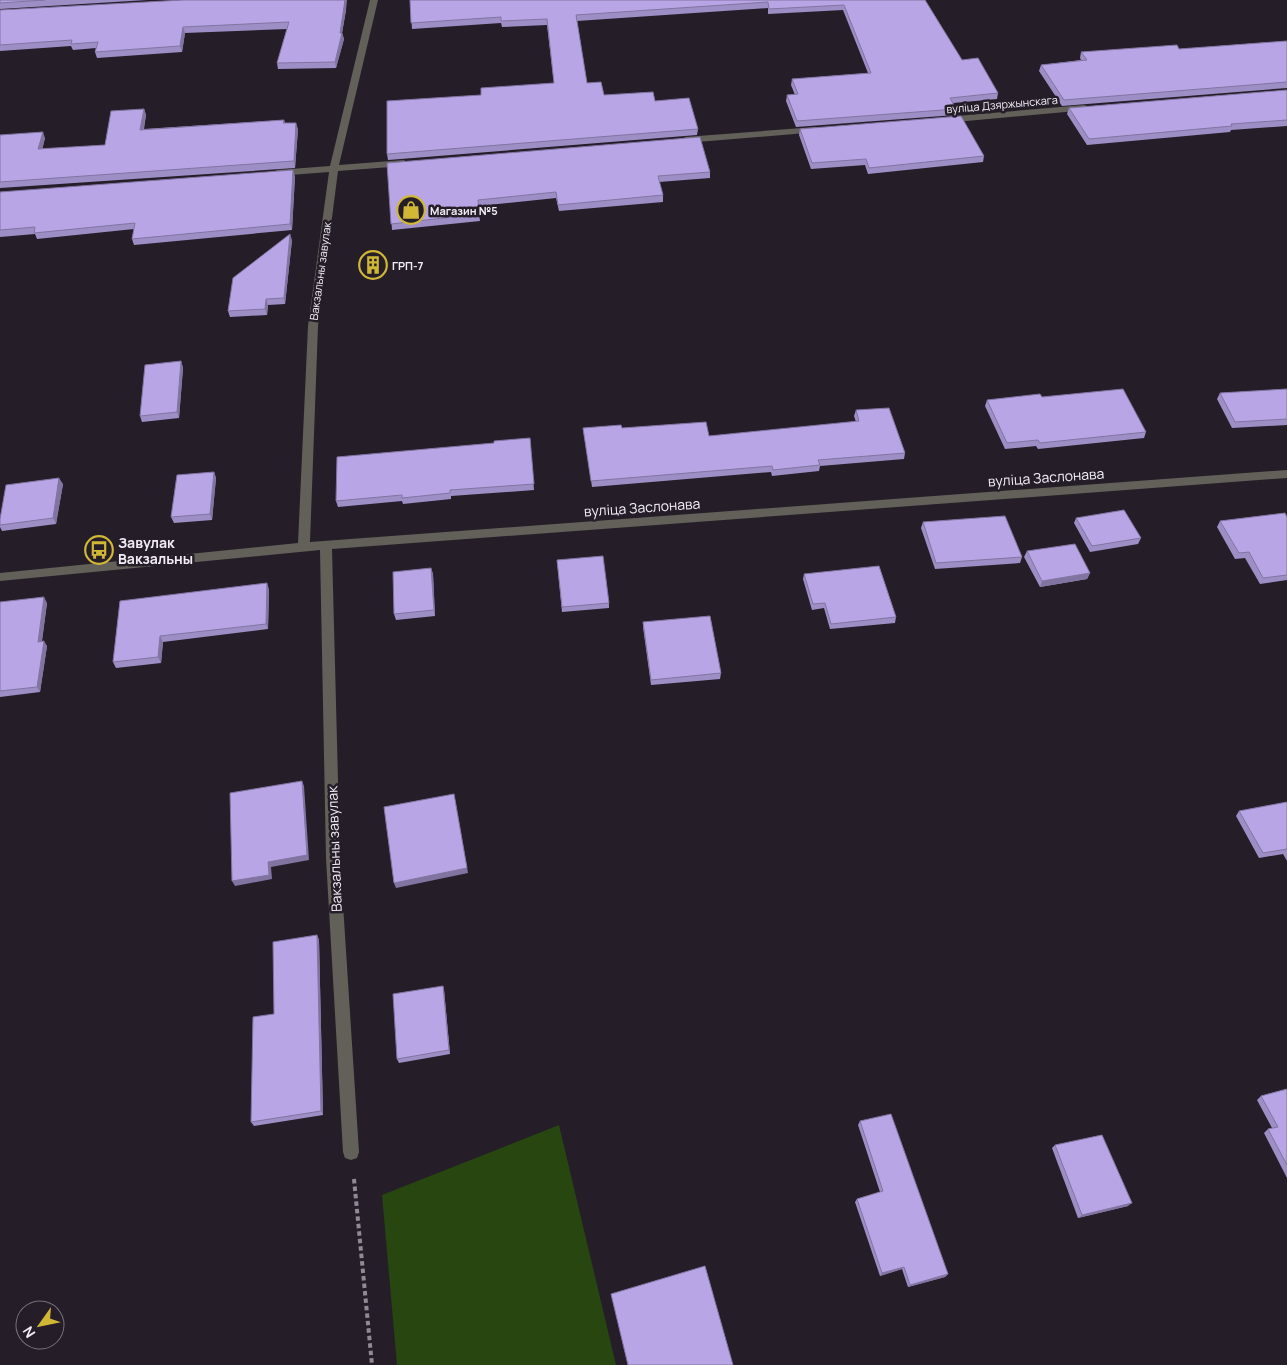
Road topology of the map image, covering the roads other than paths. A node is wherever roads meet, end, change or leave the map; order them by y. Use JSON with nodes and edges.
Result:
{"nodes":[{"id":1,"x":374,"y":0,"type":"edge"},
{"id":2,"x":1098,"y":107,"type":"edge"},
{"id":3,"x":940,"y":120,"type":"edge"},
{"id":4,"x":821,"y":130,"type":"edge"},
{"id":5,"x":672,"y":142,"type":"edge"},
{"id":6,"x":414,"y":162,"type":"edge"},
{"id":7,"x":334,"y":169,"type":"junction"},
{"id":8,"x":266,"y":174,"type":"edge"},
{"id":9,"x":1287,"y":474,"type":"edge"},
{"id":10,"x":326,"y":545,"type":"junction"},
{"id":11,"x":304,"y":547,"type":"junction"},
{"id":12,"x":0,"y":576,"type":"edge"},
{"id":13,"x":351,"y":1152,"type":"road end"}],
"edges":[{"from":1,"to":7,"type":"street","name":"Вакзальны завулак"},
{"from":2,"to":3,"type":"street","name":"вуліца Дзяржынскага"},
{"from":4,"to":5,"type":"street"},
{"from":6,"to":7,"type":"street"},
{"from":7,"to":8,"type":"street"},
{"from":7,"to":11,"type":"street","name":"Вакзальны завулак"},
{"from":9,"to":10,"type":"street","name":"вуліца Заслонава"},
{"from":10,"to":11,"type":"street","name":"вуліца Заслонава"},
{"from":10,"to":13,"type":"street","name":"Вакзальны завулак"},
{"from":11,"to":12,"type":"street","name":"вуліца Заслонава"}]}
